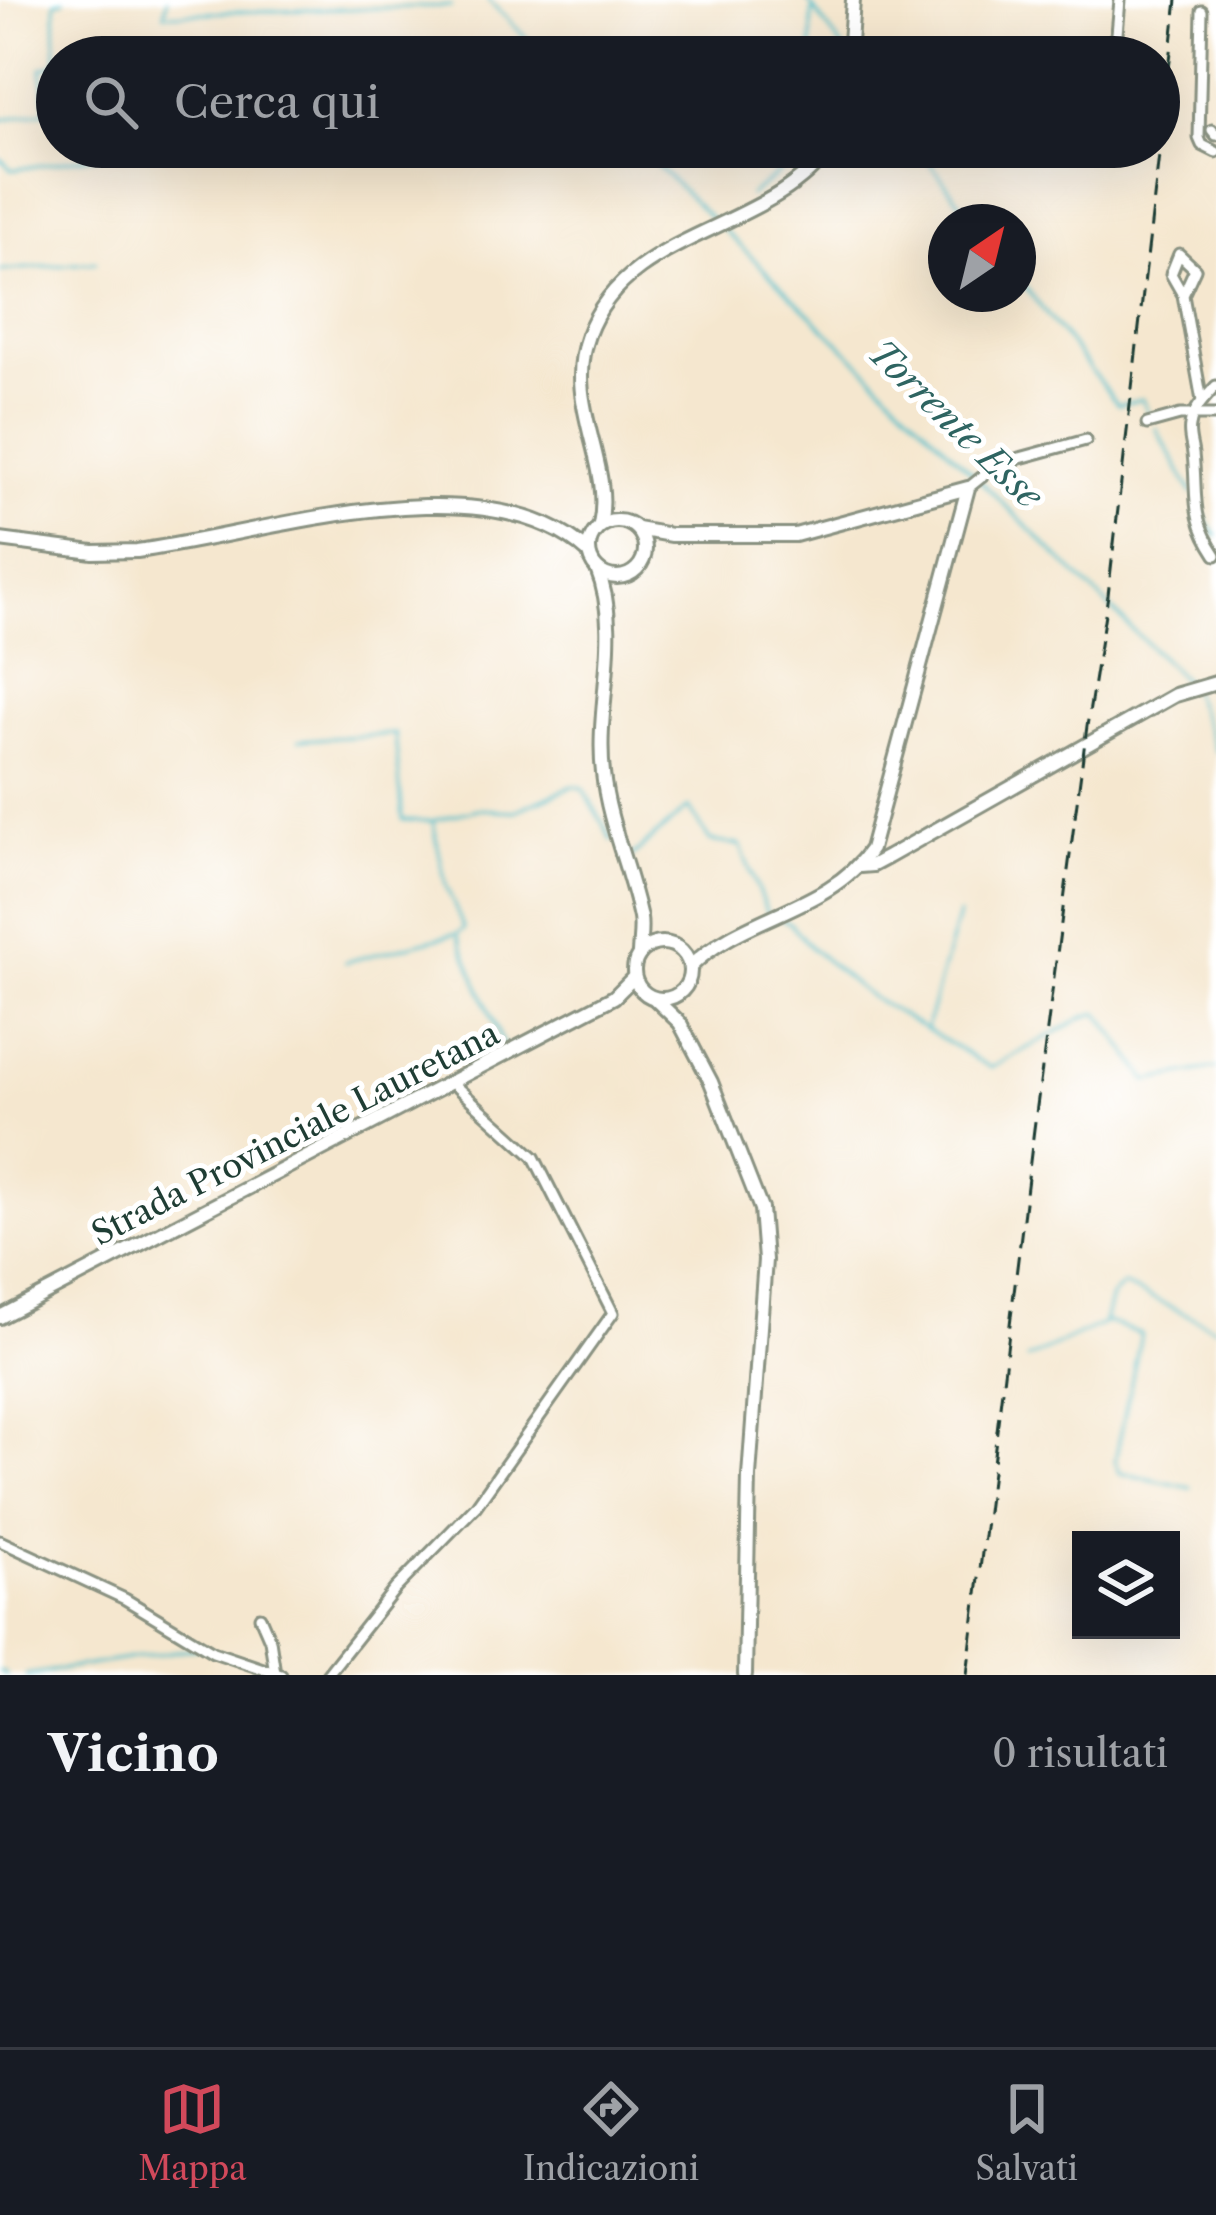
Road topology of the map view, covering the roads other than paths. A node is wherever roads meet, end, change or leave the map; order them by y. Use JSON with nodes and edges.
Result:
{"nodes":[{"id":1,"x":853,"y":0,"type":"edge"},
{"id":2,"x":1120,"y":0,"type":"edge"},
{"id":3,"x":1202,"y":11,"type":"dead end"},
{"id":4,"x":1117,"y":34,"type":"dead end"},
{"id":5,"x":850,"y":36,"type":"edge"},
{"id":6,"x":1212,"y":139,"type":"edge"},
{"id":7,"x":810,"y":168,"type":"edge"},
{"id":8,"x":1183,"y":295,"type":"dead end"},
{"id":9,"x":1216,"y":386,"type":"edge"},
{"id":10,"x":1202,"y":401,"type":"junction"},
{"id":11,"x":1216,"y":416,"type":"edge"},
{"id":12,"x":1193,"y":417,"type":"junction"},
{"id":13,"x":1147,"y":424,"type":"dead end"},
{"id":14,"x":1086,"y":440,"type":"dead end"},
{"id":15,"x":970,"y":486,"type":"junction"},
{"id":16,"x":602,"y":490,"type":"junction"},
{"id":17,"x":622,"y":520,"type":"junction"},
{"id":18,"x":549,"y":524,"type":"junction"},
{"id":19,"x":597,"y":528,"type":"junction"},
{"id":20,"x":638,"y":529,"type":"junction"},
{"id":21,"x":670,"y":535,"type":"junction"},
{"id":22,"x":0,"y":540,"type":"edge"},
{"id":23,"x":588,"y":552,"type":"junction"},
{"id":24,"x":1216,"y":555,"type":"edge"},
{"id":25,"x":644,"y":556,"type":"junction"},
{"id":26,"x":597,"y":569,"type":"junction"},
{"id":27,"x":628,"y":575,"type":"junction"},
{"id":28,"x":608,"y":614,"type":"junction"},
{"id":29,"x":1215,"y":684,"type":"edge"},
{"id":30,"x":871,"y":849,"type":"junction"},
{"id":31,"x":888,"y":857,"type":"junction"},
{"id":32,"x":860,"y":866,"type":"junction"},
{"id":33,"x":640,"y":919,"type":"junction"},
{"id":34,"x":673,"y":946,"type":"junction"},
{"id":35,"x":710,"y":947,"type":"junction"},
{"id":36,"x":639,"y":955,"type":"junction"},
{"id":37,"x":690,"y":967,"type":"junction"},
{"id":38,"x":634,"y":977,"type":"junction"},
{"id":39,"x":679,"y":994,"type":"junction"},
{"id":40,"x":614,"y":997,"type":"junction"},
{"id":41,"x":651,"y":997,"type":"junction"},
{"id":42,"x":680,"y":1023,"type":"junction"},
{"id":43,"x":452,"y":1083,"type":"junction"},
{"id":44,"x":0,"y":1317,"type":"edge"},
{"id":45,"x":0,"y":1541,"type":"edge"},
{"id":46,"x":260,"y":1617,"type":"dead end"},
{"id":47,"x":278,"y":1674,"type":"edge"},
{"id":48,"x":328,"y":1675,"type":"edge"},
{"id":49,"x":745,"y":1675,"type":"edge"}],
"edges":[{"from":1,"to":5,"type":"main road"},
{"from":2,"to":4,"type":"street"},
{"from":3,"to":6,"type":"street"},
{"from":7,"to":16,"type":"main road"},
{"from":8,"to":10,"type":"street"},
{"from":9,"to":10,"type":"street"},
{"from":10,"to":12,"type":"street"},
{"from":11,"to":12,"type":"street"},
{"from":12,"to":13,"type":"street"},
{"from":12,"to":24,"type":"street"},
{"from":14,"to":15,"type":"street"},
{"from":15,"to":21,"type":"main road"},
{"from":15,"to":30,"type":"main road"},
{"from":16,"to":17,"type":"main road"},
{"from":16,"to":19,"type":"main road"},
{"from":17,"to":19,"type":"main road"},
{"from":17,"to":20,"type":"main road"},
{"from":18,"to":19,"type":"main road"},
{"from":18,"to":22,"type":"main road"},
{"from":18,"to":23,"type":"main road"},
{"from":19,"to":23,"type":"main road"},
{"from":20,"to":21,"type":"main road"},
{"from":20,"to":25,"type":"main road"},
{"from":21,"to":25,"type":"main road"},
{"from":23,"to":26,"type":"main road"},
{"from":25,"to":27,"type":"main road"},
{"from":26,"to":27,"type":"main road"},
{"from":26,"to":28,"type":"main road"},
{"from":27,"to":28,"type":"main road"},
{"from":28,"to":33,"type":"main road"},
{"from":29,"to":31,"type":"main road"},
{"from":30,"to":31,"type":"main road"},
{"from":30,"to":32,"type":"main road"},
{"from":31,"to":32,"type":"main road"},
{"from":32,"to":35,"type":"main road"},
{"from":33,"to":34,"type":"main road"},
{"from":33,"to":36,"type":"main road"},
{"from":34,"to":35,"type":"main road"},
{"from":34,"to":36,"type":"main road"},
{"from":34,"to":37,"type":"main road"},
{"from":35,"to":37,"type":"main road"},
{"from":36,"to":38,"type":"main road"},
{"from":37,"to":39,"type":"main road"},
{"from":38,"to":40,"type":"main road","name":"Strada Provinciale Lauretana"},
{"from":38,"to":41,"type":"main road"},
{"from":39,"to":41,"type":"main road","name":"Strada Provinciale Lauretana"},
{"from":39,"to":42,"type":"main road"},
{"from":40,"to":41,"type":"main road","name":"Strada Provinciale Lauretana"},
{"from":40,"to":43,"type":"main road","name":"Strada Provinciale Lauretana"},
{"from":41,"to":42,"type":"main road"},
{"from":42,"to":49,"type":"main road"},
{"from":43,"to":44,"type":"main road","name":"Strada Provinciale Lauretana"},
{"from":43,"to":48,"type":"street"},
{"from":45,"to":47,"type":"street"},
{"from":46,"to":47,"type":"street"}]}
